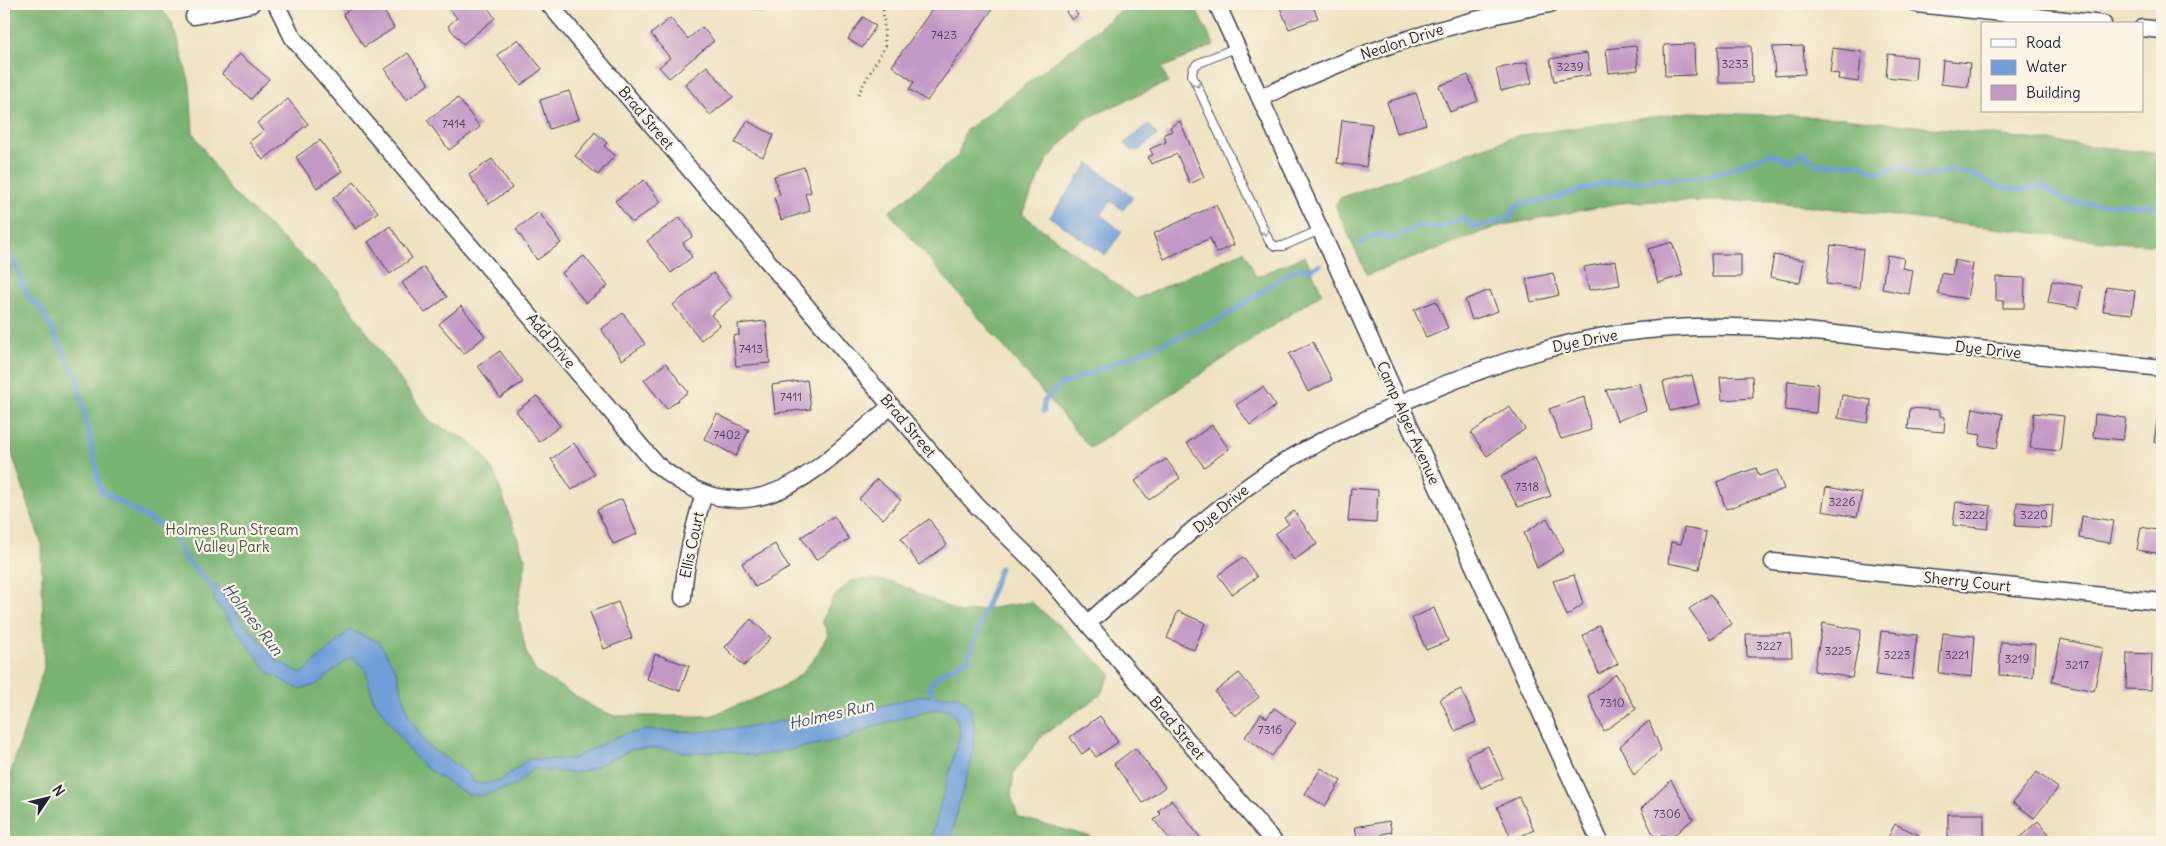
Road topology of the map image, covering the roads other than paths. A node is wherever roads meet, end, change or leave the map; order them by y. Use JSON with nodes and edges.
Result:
{"nodes":[{"id":1,"x":251,"y":4,"type":"edge"},
{"id":2,"x":276,"y":4,"type":"edge"},
{"id":3,"x":549,"y":4,"type":"edge"},
{"id":4,"x":1217,"y":4,"type":"edge"},
{"id":5,"x":1550,"y":4,"type":"edge"},
{"id":6,"x":1917,"y":4,"type":"edge"},
{"id":7,"x":194,"y":16,"type":"dead end"},
{"id":8,"x":2084,"y":22,"type":"edge"},
{"id":9,"x":2144,"y":28,"type":"edge"},
{"id":10,"x":2162,"y":30,"type":"edge"},
{"id":11,"x":1236,"y":47,"type":"junction"},
{"id":12,"x":1260,"y":98,"type":"junction"},
{"id":13,"x":1320,"y":230,"type":"junction"},
{"id":14,"x":2162,"y":368,"type":"edge"},
{"id":15,"x":1399,"y":404,"type":"junction"},
{"id":16,"x":891,"y":406,"type":"junction"},
{"id":17,"x":704,"y":494,"type":"junction"},
{"id":18,"x":1773,"y":562,"type":"dead end"},
{"id":19,"x":682,"y":598,"type":"dead end"},
{"id":20,"x":2162,"y":602,"type":"edge"},
{"id":21,"x":1088,"y":623,"type":"junction"},
{"id":22,"x":1274,"y":842,"type":"edge"},
{"id":23,"x":1600,"y":842,"type":"edge"}],
"edges":[{"from":1,"to":7,"type":"street"},
{"from":2,"to":17,"type":"street","name":"Add Drive"},
{"from":3,"to":16,"type":"street","name":"Brad Street"},
{"from":4,"to":11,"type":"street","name":"Camp Alger Avenue"},
{"from":5,"to":12,"type":"street","name":"Nealon Drive"},
{"from":6,"to":8,"type":"street"},
{"from":9,"to":10,"type":"street"},
{"from":11,"to":12,"type":"street","name":"Camp Alger Avenue"},
{"from":11,"to":13,"type":"lane","one_way":true},
{"from":12,"to":13,"type":"street","name":"Camp Alger Avenue"},
{"from":13,"to":15,"type":"street","name":"Camp Alger Avenue"},
{"from":14,"to":15,"type":"street","name":"Dye Drive"},
{"from":15,"to":21,"type":"street","name":"Dye Drive"},
{"from":15,"to":23,"type":"street","name":"Camp Alger Avenue"},
{"from":16,"to":17,"type":"street","name":"Add Drive"},
{"from":16,"to":21,"type":"street","name":"Brad Street"},
{"from":17,"to":19,"type":"street","name":"Ellis Court"},
{"from":18,"to":20,"type":"street","name":"Sherry Court"},
{"from":21,"to":22,"type":"street","name":"Brad Street"}]}
